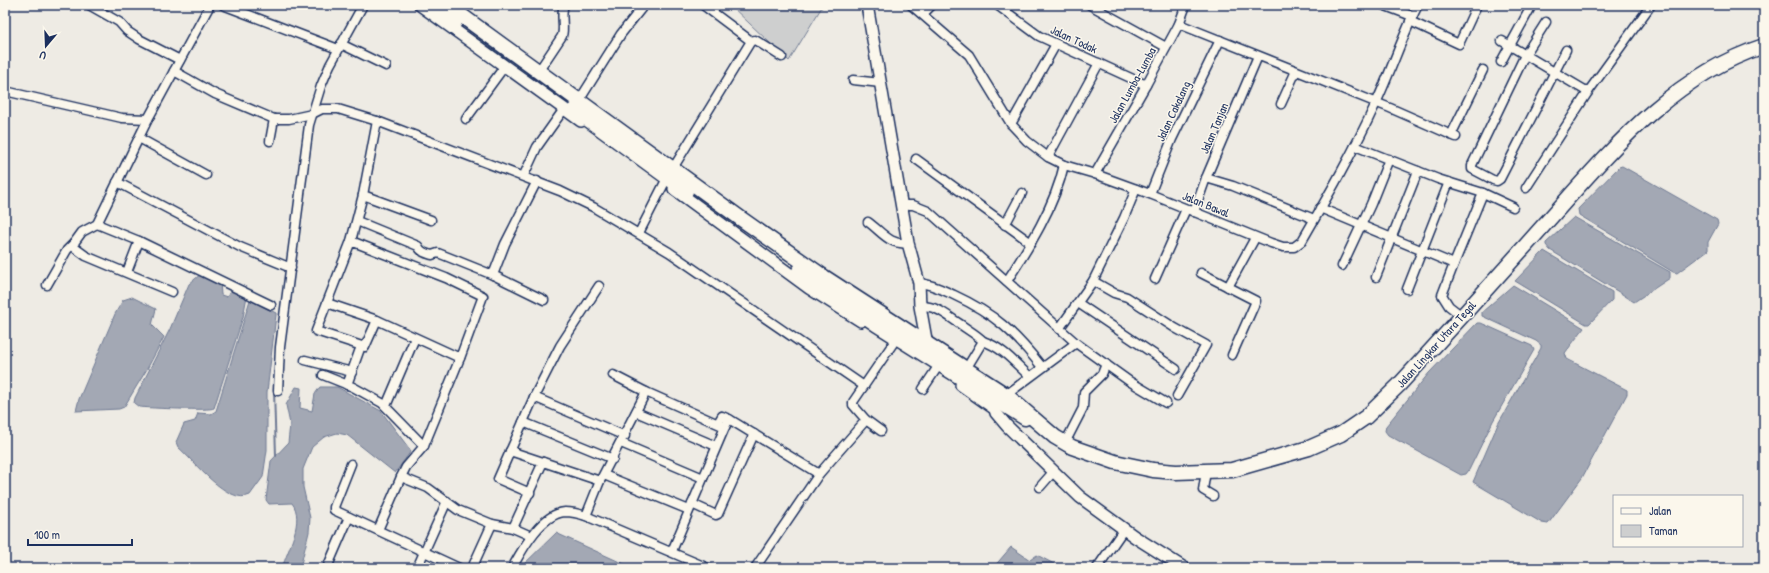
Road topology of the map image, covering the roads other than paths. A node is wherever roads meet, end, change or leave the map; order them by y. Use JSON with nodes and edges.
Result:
{"nodes":[{"id":1,"x":89,"y":5,"type":"edge"},
{"id":2,"x":210,"y":5,"type":"edge"},
{"id":3,"x":223,"y":5,"type":"edge"},
{"id":4,"x":363,"y":5,"type":"edge"},
{"id":5,"x":420,"y":5,"type":"edge"},
{"id":6,"x":431,"y":5,"type":"edge"},
{"id":7,"x":564,"y":5,"type":"edge"},
{"id":8,"x":644,"y":5,"type":"edge"},
{"id":9,"x":704,"y":5,"type":"edge"},
{"id":10,"x":867,"y":5,"type":"edge"},
{"id":11,"x":911,"y":5,"type":"edge"},
{"id":12,"x":932,"y":5,"type":"edge"},
{"id":13,"x":997,"y":5,"type":"edge"},
{"id":14,"x":1090,"y":5,"type":"edge"},
{"id":15,"x":1186,"y":5,"type":"edge"},
{"id":16,"x":1383,"y":5,"type":"edge"},
{"id":17,"x":1418,"y":5,"type":"edge"},
{"id":18,"x":1477,"y":5,"type":"edge"},
{"id":19,"x":1532,"y":5,"type":"edge"},
{"id":20,"x":1651,"y":5,"type":"edge"},
{"id":21,"x":450,"y":9,"type":"edge"},
{"id":22,"x":923,"y":14,"type":"junction"},
{"id":23,"x":1415,"y":22,"type":"junction"},
{"id":24,"x":1546,"y":22,"type":"dead end"},
{"id":25,"x":1179,"y":24,"type":"junction"},
{"id":26,"x":1220,"y":40,"type":"junction"},
{"id":27,"x":751,"y":41,"type":"junction"},
{"id":28,"x":1502,"y":41,"type":"dead end"},
{"id":29,"x":1056,"y":44,"type":"junction"},
{"id":30,"x":1509,"y":46,"type":"junction"},
{"id":31,"x":1764,"y":46,"type":"edge"},
{"id":32,"x":1166,"y":47,"type":"junction"},
{"id":33,"x":337,"y":48,"type":"junction"},
{"id":34,"x":1566,"y":50,"type":"dead end"},
{"id":35,"x":1525,"y":55,"type":"junction"},
{"id":36,"x":1258,"y":56,"type":"junction"},
{"id":37,"x":782,"y":57,"type":"dead end"},
{"id":38,"x":180,"y":60,"type":"junction"},
{"id":39,"x":1501,"y":62,"type":"dead end"},
{"id":40,"x":1099,"y":63,"type":"junction"},
{"id":41,"x":386,"y":66,"type":"dead end"},
{"id":42,"x":542,"y":66,"type":"junction"},
{"id":43,"x":504,"y":67,"type":"junction"},
{"id":44,"x":1483,"y":70,"type":"dead end"},
{"id":45,"x":174,"y":71,"type":"junction"},
{"id":46,"x":1296,"y":71,"type":"junction"},
{"id":47,"x":1554,"y":72,"type":"junction"},
{"id":48,"x":853,"y":80,"type":"dead end"},
{"id":49,"x":881,"y":83,"type":"junction"},
{"id":50,"x":1146,"y":85,"type":"junction"},
{"id":51,"x":5,"y":92,"type":"edge"},
{"id":52,"x":1588,"y":92,"type":"junction"},
{"id":53,"x":582,"y":96,"type":"junction"},
{"id":54,"x":1281,"y":104,"type":"dead end"},
{"id":55,"x":1382,"y":105,"type":"junction"},
{"id":56,"x":564,"y":109,"type":"junction"},
{"id":57,"x":308,"y":115,"type":"junction"},
{"id":58,"x":148,"y":119,"type":"junction"},
{"id":59,"x":466,"y":119,"type":"dead end"},
{"id":60,"x":274,"y":120,"type":"junction"},
{"id":61,"x":377,"y":121,"type":"junction"},
{"id":62,"x":1011,"y":124,"type":"junction"},
{"id":63,"x":139,"y":138,"type":"junction"},
{"id":64,"x":270,"y":141,"type":"dead end"},
{"id":65,"x":1355,"y":146,"type":"junction"},
{"id":66,"x":1048,"y":157,"type":"junction"},
{"id":67,"x":916,"y":159,"type":"dead end"},
{"id":68,"x":1389,"y":159,"type":"junction"},
{"id":69,"x":675,"y":165,"type":"junction"},
{"id":70,"x":1064,"y":165,"type":"junction"},
{"id":71,"x":1418,"y":171,"type":"junction"},
{"id":72,"x":1095,"y":174,"type":"junction"},
{"id":73,"x":206,"y":175,"type":"dead end"},
{"id":74,"x":524,"y":175,"type":"junction"},
{"id":75,"x":1206,"y":178,"type":"junction"},
{"id":76,"x":537,"y":181,"type":"junction"},
{"id":77,"x":117,"y":182,"type":"junction"},
{"id":78,"x":665,"y":182,"type":"junction"},
{"id":79,"x":1449,"y":182,"type":"junction"},
{"id":80,"x":1526,"y":188,"type":"dead end"},
{"id":81,"x":1136,"y":189,"type":"junction"},
{"id":82,"x":1022,"y":192,"type":"dead end"},
{"id":83,"x":1483,"y":193,"type":"junction"},
{"id":84,"x":1150,"y":194,"type":"junction"},
{"id":85,"x":363,"y":195,"type":"junction"},
{"id":86,"x":902,"y":205,"type":"junction"},
{"id":87,"x":1513,"y":207,"type":"dead end"},
{"id":88,"x":1323,"y":209,"type":"junction"},
{"id":89,"x":1190,"y":210,"type":"junction"},
{"id":90,"x":1314,"y":219,"type":"junction"},
{"id":91,"x":431,"y":220,"type":"dead end"},
{"id":92,"x":357,"y":221,"type":"junction"},
{"id":93,"x":868,"y":222,"type":"dead end"},
{"id":94,"x":97,"y":224,"type":"junction"},
{"id":95,"x":1005,"y":225,"type":"junction"},
{"id":96,"x":1360,"y":225,"type":"junction"},
{"id":97,"x":639,"y":234,"type":"junction"},
{"id":98,"x":1255,"y":238,"type":"junction"},
{"id":99,"x":1393,"y":238,"type":"junction"},
{"id":100,"x":139,"y":241,"type":"junction"},
{"id":101,"x":351,"y":241,"type":"junction"},
{"id":102,"x":74,"y":243,"type":"junction"},
{"id":103,"x":908,"y":243,"type":"junction"},
{"id":104,"x":1031,"y":243,"type":"junction"},
{"id":105,"x":1421,"y":251,"type":"junction"},
{"id":106,"x":1454,"y":264,"type":"junction"},
{"id":107,"x":1342,"y":266,"type":"dead end"},
{"id":108,"x":288,"y":267,"type":"junction"},
{"id":109,"x":127,"y":272,"type":"junction"},
{"id":110,"x":1201,"y":273,"type":"dead end"},
{"id":111,"x":493,"y":275,"type":"junction"},
{"id":112,"x":1376,"y":277,"type":"dead end"},
{"id":113,"x":1155,"y":279,"type":"dead end"},
{"id":114,"x":1007,"y":281,"type":"junction"},
{"id":115,"x":1093,"y":281,"type":"junction"},
{"id":116,"x":919,"y":283,"type":"junction"},
{"id":117,"x":47,"y":285,"type":"dead end"},
{"id":118,"x":599,"y":286,"type":"dead end"},
{"id":119,"x":1228,"y":287,"type":"junction"},
{"id":120,"x":1407,"y":289,"type":"dead end"},
{"id":121,"x":172,"y":292,"type":"dead end"},
{"id":122,"x":544,"y":300,"type":"dead end"},
{"id":123,"x":328,"y":303,"type":"junction"},
{"id":124,"x":1078,"y":303,"type":"junction"},
{"id":125,"x":271,"y":305,"type":"dead end"},
{"id":126,"x":920,"y":306,"type":"junction"},
{"id":127,"x":1462,"y":316,"type":"junction"},
{"id":128,"x":377,"y":320,"type":"junction"},
{"id":129,"x":1059,"y":329,"type":"junction"},
{"id":130,"x":415,"y":338,"type":"junction"},
{"id":131,"x":984,"y":341,"type":"junction"},
{"id":132,"x":894,"y":342,"type":"junction"},
{"id":133,"x":926,"y":342,"type":"junction"},
{"id":134,"x":1076,"y":343,"type":"junction"},
{"id":135,"x":361,"y":346,"type":"junction"},
{"id":136,"x":1232,"y":354,"type":"dead end"},
{"id":137,"x":460,"y":358,"type":"junction"},
{"id":138,"x":305,"y":360,"type":"dead end"},
{"id":139,"x":1106,"y":364,"type":"junction"},
{"id":140,"x":330,"y":366,"type":"junction"},
{"id":141,"x":1042,"y":367,"type":"junction"},
{"id":142,"x":937,"y":368,"type":"junction"},
{"id":143,"x":966,"y":369,"type":"junction"},
{"id":144,"x":1176,"y":369,"type":"dead end"},
{"id":145,"x":352,"y":372,"type":"junction"},
{"id":146,"x":613,"y":375,"type":"dead end"},
{"id":147,"x":1029,"y":376,"type":"junction"},
{"id":148,"x":347,"y":385,"type":"junction"},
{"id":149,"x":864,"y":386,"type":"junction"},
{"id":150,"x":923,"y":389,"type":"dead end"},
{"id":151,"x":278,"y":391,"type":"dead end"},
{"id":152,"x":646,"y":392,"type":"junction"},
{"id":153,"x":1177,"y":396,"type":"dead end"},
{"id":154,"x":534,"y":397,"type":"junction"},
{"id":155,"x":1000,"y":402,"type":"junction"},
{"id":156,"x":1166,"y":404,"type":"dead end"},
{"id":157,"x":386,"y":406,"type":"junction"},
{"id":158,"x":636,"y":412,"type":"junction"},
{"id":159,"x":866,"y":420,"type":"junction"},
{"id":160,"x":523,"y":422,"type":"junction"},
{"id":161,"x":724,"y":423,"type":"junction"},
{"id":162,"x":881,"y":431,"type":"dead end"},
{"id":163,"x":754,"y":434,"type":"junction"},
{"id":164,"x":623,"y":439,"type":"junction"},
{"id":165,"x":1065,"y":443,"type":"junction"},
{"id":166,"x":424,"y":446,"type":"junction"},
{"id":167,"x":716,"y":446,"type":"junction"},
{"id":168,"x":510,"y":451,"type":"junction"},
{"id":169,"x":613,"y":459,"type":"junction"},
{"id":170,"x":543,"y":462,"type":"junction"},
{"id":171,"x":351,"y":464,"type":"dead end"},
{"id":172,"x":1054,"y":471,"type":"junction"},
{"id":173,"x":1210,"y":471,"type":"junction"},
{"id":174,"x":819,"y":474,"type":"junction"},
{"id":175,"x":401,"y":477,"type":"junction"},
{"id":176,"x":602,"y":478,"type":"junction"},
{"id":177,"x":703,"y":478,"type":"junction"},
{"id":178,"x":1040,"y":487,"type":"dead end"},
{"id":179,"x":530,"y":493,"type":"junction"},
{"id":180,"x":1213,"y":496,"type":"dead end"},
{"id":181,"x":447,"y":501,"type":"junction"},
{"id":182,"x":691,"y":507,"type":"junction"},
{"id":183,"x":586,"y":516,"type":"junction"},
{"id":184,"x":349,"y":517,"type":"junction"},
{"id":185,"x":492,"y":524,"type":"junction"},
{"id":186,"x":513,"y":528,"type":"junction"},
{"id":187,"x":1124,"y":529,"type":"junction"},
{"id":188,"x":378,"y":530,"type":"junction"},
{"id":189,"x":531,"y":536,"type":"junction"},
{"id":190,"x":672,"y":551,"type":"junction"},
{"id":191,"x":424,"y":552,"type":"junction"},
{"id":192,"x":327,"y":568,"type":"edge"},
{"id":193,"x":417,"y":568,"type":"edge"},
{"id":194,"x":459,"y":568,"type":"edge"},
{"id":195,"x":472,"y":568,"type":"edge"},
{"id":196,"x":512,"y":568,"type":"edge"},
{"id":197,"x":708,"y":568,"type":"edge"},
{"id":198,"x":755,"y":568,"type":"edge"},
{"id":199,"x":1097,"y":568,"type":"edge"},
{"id":200,"x":1184,"y":568,"type":"edge"}],
"edges":[{"from":1,"to":38,"type":"street"},
{"from":2,"to":38,"type":"street"},
{"from":3,"to":33,"type":"street"},
{"from":4,"to":33,"type":"street"},
{"from":5,"to":43,"type":"street"},
{"from":6,"to":21,"type":"highway"},
{"from":7,"to":42,"type":"street"},
{"from":8,"to":53,"type":"street"},
{"from":9,"to":27,"type":"street"},
{"from":10,"to":49,"type":"street"},
{"from":11,"to":22,"type":"street","name":"Jalan Bawal"},
{"from":12,"to":22,"type":"street"},
{"from":13,"to":29,"type":"street","name":"Jalan Todak"},
{"from":14,"to":32,"type":"street"},
{"from":15,"to":25,"type":"street","name":"Jalan Lumba-Lumba"},
{"from":16,"to":23,"type":"street"},
{"from":17,"to":23,"type":"street","name":"Jalan Bawal"},
{"from":18,"to":23,"type":"street"},
{"from":19,"to":30,"type":"street"},
{"from":20,"to":52,"type":"street"},
{"from":21,"to":42,"type":"street"},
{"from":21,"to":133,"type":"highway"},
{"from":21,"to":155,"type":"highway"},
{"from":22,"to":62,"type":"street","name":"Jalan Bawal"},
{"from":23,"to":55,"type":"street","name":"Jalan Bawal"},
{"from":24,"to":35,"type":"street"},
{"from":25,"to":26,"type":"street"},
{"from":25,"to":32,"type":"street","name":"Jalan Lumba-Lumba"},
{"from":26,"to":36,"type":"street"},
{"from":26,"to":84,"type":"street","name":"Jalan Cakalang"},
{"from":27,"to":37,"type":"street"},
{"from":27,"to":69,"type":"street"},
{"from":28,"to":30,"type":"street"},
{"from":29,"to":40,"type":"street","name":"Jalan Todak"},
{"from":29,"to":62,"type":"street"},
{"from":30,"to":35,"type":"street"},
{"from":30,"to":39,"type":"street"},
{"from":31,"to":127,"type":"highway","name":"Jalan Lingkar Utara Tegal"},
{"from":32,"to":50,"type":"street","name":"Jalan Lumba-Lumba"},
{"from":33,"to":41,"type":"street"},
{"from":33,"to":57,"type":"street"},
{"from":34,"to":47,"type":"street"},
{"from":35,"to":47,"type":"street"},
{"from":35,"to":47,"type":"street"},
{"from":36,"to":46,"type":"street"},
{"from":36,"to":75,"type":"street","name":"Jalan Tanjan"},
{"from":38,"to":45,"type":"street"},
{"from":40,"to":50,"type":"street","name":"Jalan Todak"},
{"from":40,"to":66,"type":"street"},
{"from":42,"to":53,"type":"street"},
{"from":43,"to":56,"type":"street"},
{"from":43,"to":59,"type":"street"},
{"from":44,"to":55,"type":"street"},
{"from":45,"to":58,"type":"street"},
{"from":45,"to":60,"type":"street"},
{"from":46,"to":54,"type":"street"},
{"from":46,"to":55,"type":"street"},
{"from":47,"to":52,"type":"street"},
{"from":48,"to":49,"type":"street"},
{"from":49,"to":86,"type":"street"},
{"from":50,"to":72,"type":"street","name":"Jalan Lumba-Lumba"},
{"from":51,"to":58,"type":"street"},
{"from":52,"to":80,"type":"street"},
{"from":53,"to":69,"type":"street"},
{"from":55,"to":65,"type":"street","name":"Jalan Bawal"},
{"from":56,"to":74,"type":"street"},
{"from":56,"to":78,"type":"street"},
{"from":57,"to":60,"type":"street"},
{"from":57,"to":61,"type":"street"},
{"from":57,"to":108,"type":"street"},
{"from":58,"to":63,"type":"street"},
{"from":60,"to":64,"type":"street"},
{"from":61,"to":74,"type":"street"},
{"from":61,"to":85,"type":"street"},
{"from":62,"to":66,"type":"street","name":"Jalan Bawal"},
{"from":63,"to":73,"type":"street"},
{"from":63,"to":77,"type":"street"},
{"from":65,"to":68,"type":"street"},
{"from":65,"to":88,"type":"street","name":"Jalan Bawal"},
{"from":66,"to":70,"type":"street","name":"Jalan Bawal"},
{"from":67,"to":95,"type":"street"},
{"from":68,"to":71,"type":"street"},
{"from":68,"to":96,"type":"street"},
{"from":69,"to":133,"type":"street"},
{"from":70,"to":72,"type":"street","name":"Jalan Bawal"},
{"from":70,"to":104,"type":"street"},
{"from":71,"to":79,"type":"street"},
{"from":71,"to":99,"type":"street"},
{"from":72,"to":81,"type":"street","name":"Jalan Bawal"},
{"from":74,"to":76,"type":"street"},
{"from":75,"to":89,"type":"street","name":"Jalan Tanjan"},
{"from":75,"to":90,"type":"street"},
{"from":76,"to":97,"type":"street"},
{"from":76,"to":111,"type":"street"},
{"from":77,"to":94,"type":"street"},
{"from":77,"to":108,"type":"street"},
{"from":78,"to":97,"type":"street"},
{"from":78,"to":132,"type":"street"},
{"from":79,"to":83,"type":"street"},
{"from":79,"to":105,"type":"street"},
{"from":81,"to":84,"type":"street","name":"Jalan Bawal"},
{"from":81,"to":115,"type":"street"},
{"from":82,"to":95,"type":"street"},
{"from":83,"to":87,"type":"street"},
{"from":83,"to":106,"type":"street"},
{"from":84,"to":89,"type":"street","name":"Jalan Bawal"},
{"from":85,"to":91,"type":"street"},
{"from":85,"to":92,"type":"street"},
{"from":86,"to":103,"type":"street"},
{"from":86,"to":114,"type":"street"},
{"from":88,"to":90,"type":"street","name":"Jalan Bawal"},
{"from":88,"to":96,"type":"street"},
{"from":89,"to":98,"type":"street","name":"Jalan Bawal"},
{"from":89,"to":113,"type":"street","name":"Jalan Tanjan"},
{"from":90,"to":98,"type":"street","name":"Jalan Bawal"},
{"from":92,"to":101,"type":"street"},
{"from":92,"to":111,"type":"street"},
{"from":93,"to":103,"type":"street"},
{"from":94,"to":100,"type":"street"},
{"from":94,"to":102,"type":"street"},
{"from":95,"to":104,"type":"street"},
{"from":96,"to":99,"type":"street"},
{"from":96,"to":107,"type":"street"},
{"from":97,"to":149,"type":"street"},
{"from":98,"to":119,"type":"street"},
{"from":99,"to":105,"type":"street"},
{"from":99,"to":112,"type":"street"},
{"from":100,"to":109,"type":"street"},
{"from":100,"to":125,"type":"street"},
{"from":101,"to":123,"type":"street"},
{"from":101,"to":137,"type":"street"},
{"from":102,"to":109,"type":"street"},
{"from":102,"to":117,"type":"street"},
{"from":103,"to":116,"type":"street"},
{"from":104,"to":114,"type":"street"},
{"from":105,"to":106,"type":"street"},
{"from":105,"to":120,"type":"street"},
{"from":106,"to":127,"type":"street"},
{"from":108,"to":151,"type":"street"},
{"from":109,"to":121,"type":"street"},
{"from":110,"to":119,"type":"street"},
{"from":111,"to":122,"type":"street"},
{"from":114,"to":129,"type":"street"},
{"from":115,"to":124,"type":"street"},
{"from":115,"to":153,"type":"street"},
{"from":116,"to":126,"type":"street"},
{"from":116,"to":141,"type":"street"},
{"from":118,"to":154,"type":"street"},
{"from":119,"to":136,"type":"street"},
{"from":123,"to":128,"type":"street"},
{"from":123,"to":135,"type":"street"},
{"from":124,"to":129,"type":"street"},
{"from":124,"to":144,"type":"street"},
{"from":126,"to":131,"type":"street"},
{"from":126,"to":133,"type":"street"},
{"from":127,"to":173,"type":"highway","name":"Jalan Lingkar Utara Tegal"},
{"from":128,"to":130,"type":"street"},
{"from":128,"to":135,"type":"street"},
{"from":129,"to":134,"type":"street"},
{"from":130,"to":137,"type":"street"},
{"from":130,"to":157,"type":"street"},
{"from":131,"to":143,"type":"street"},
{"from":131,"to":147,"type":"street"},
{"from":132,"to":142,"type":"street"},
{"from":132,"to":149,"type":"street"},
{"from":133,"to":143,"type":"highway"},
{"from":134,"to":139,"type":"street"},
{"from":134,"to":141,"type":"street"},
{"from":135,"to":145,"type":"street"},
{"from":137,"to":166,"type":"street"},
{"from":138,"to":140,"type":"street"},
{"from":139,"to":156,"type":"street"},
{"from":139,"to":165,"type":"street"},
{"from":140,"to":145,"type":"street"},
{"from":140,"to":148,"type":"street"},
{"from":141,"to":147,"type":"street"},
{"from":142,"to":150,"type":"street"},
{"from":142,"to":155,"type":"street"},
{"from":143,"to":155,"type":"highway"},
{"from":145,"to":148,"type":"street"},
{"from":146,"to":152,"type":"street"},
{"from":147,"to":155,"type":"street"},
{"from":148,"to":157,"type":"street"},
{"from":149,"to":159,"type":"street"},
{"from":152,"to":158,"type":"street"},
{"from":152,"to":161,"type":"street"},
{"from":154,"to":160,"type":"street"},
{"from":154,"to":164,"type":"street"},
{"from":155,"to":165,"type":"highway","name":"Jalan Lingkar Utara Tegal"},
{"from":155,"to":172,"type":"street"},
{"from":157,"to":166,"type":"street"},
{"from":158,"to":164,"type":"street"},
{"from":158,"to":167,"type":"street"},
{"from":159,"to":162,"type":"street"},
{"from":159,"to":174,"type":"street"},
{"from":160,"to":168,"type":"street"},
{"from":160,"to":169,"type":"street"},
{"from":161,"to":163,"type":"street"},
{"from":161,"to":167,"type":"street"},
{"from":163,"to":174,"type":"street"},
{"from":163,"to":182,"type":"street"},
{"from":164,"to":169,"type":"street"},
{"from":164,"to":177,"type":"street"},
{"from":165,"to":173,"type":"highway","name":"Jalan Lingkar Utara Tegal"},
{"from":166,"to":175,"type":"street"},
{"from":167,"to":177,"type":"street"},
{"from":168,"to":170,"type":"street"},
{"from":168,"to":179,"type":"street"},
{"from":169,"to":176,"type":"street"},
{"from":170,"to":176,"type":"street"},
{"from":170,"to":179,"type":"street"},
{"from":171,"to":184,"type":"street"},
{"from":172,"to":178,"type":"street"},
{"from":172,"to":187,"type":"street"},
{"from":173,"to":180,"type":"street"},
{"from":174,"to":198,"type":"street"},
{"from":175,"to":181,"type":"street"},
{"from":175,"to":188,"type":"street"},
{"from":176,"to":182,"type":"street"},
{"from":176,"to":183,"type":"street"},
{"from":177,"to":182,"type":"street"},
{"from":179,"to":186,"type":"street"},
{"from":181,"to":185,"type":"street"},
{"from":181,"to":191,"type":"street"},
{"from":182,"to":190,"type":"street"},
{"from":183,"to":189,"type":"street"},
{"from":183,"to":190,"type":"street"},
{"from":184,"to":188,"type":"street"},
{"from":184,"to":192,"type":"street"},
{"from":185,"to":186,"type":"street"},
{"from":185,"to":195,"type":"street"},
{"from":186,"to":189,"type":"street"},
{"from":187,"to":199,"type":"street"},
{"from":187,"to":200,"type":"street"},
{"from":188,"to":191,"type":"street"},
{"from":189,"to":196,"type":"street"},
{"from":190,"to":197,"type":"street"},
{"from":191,"to":193,"type":"street"},
{"from":191,"to":194,"type":"street"}]}
